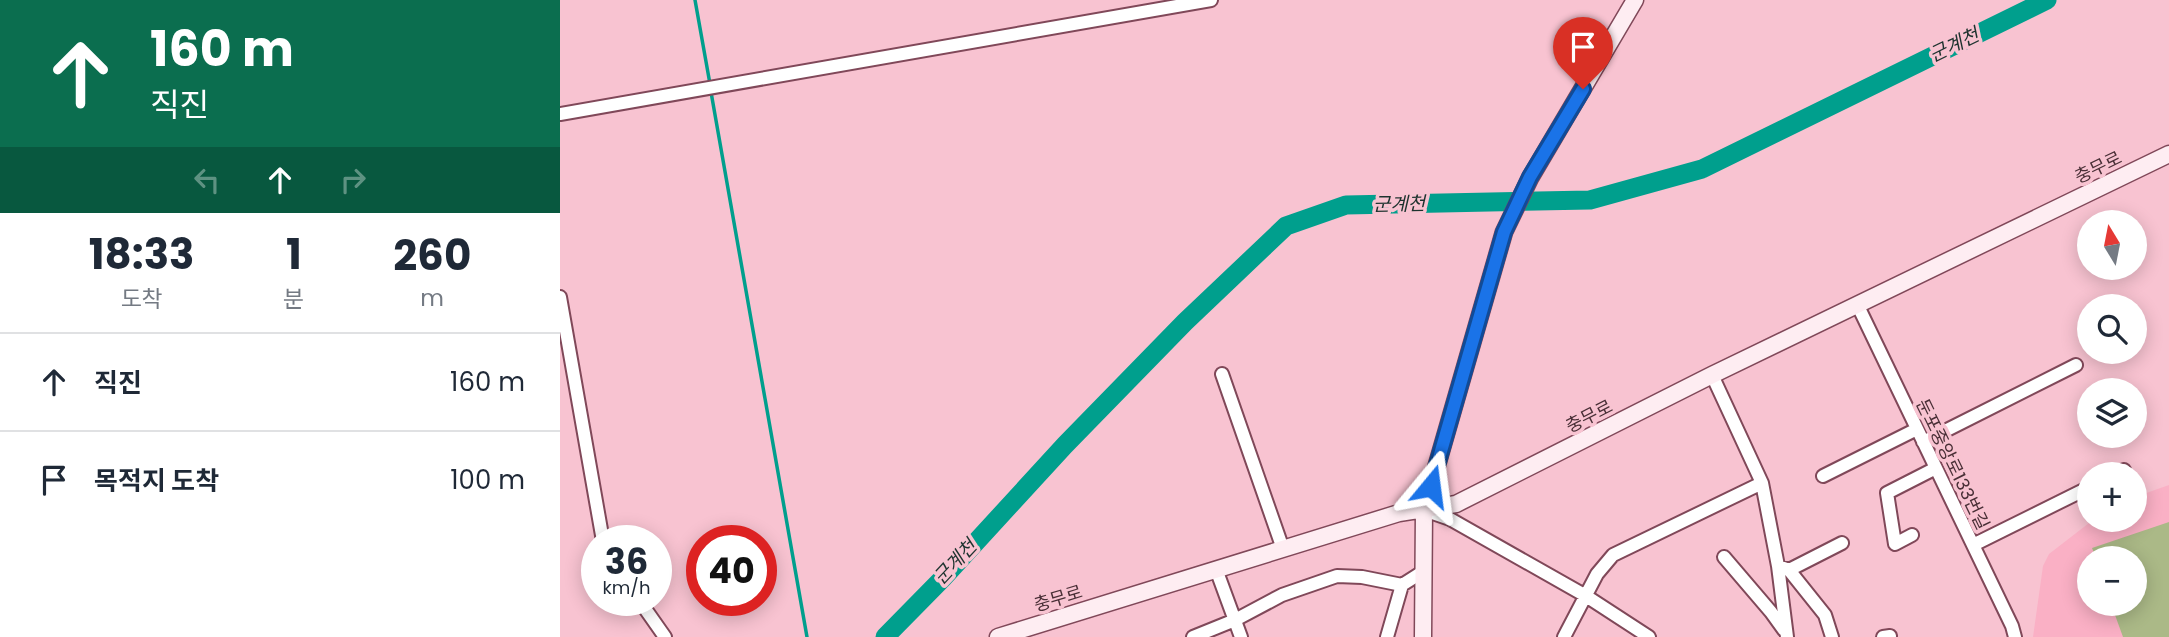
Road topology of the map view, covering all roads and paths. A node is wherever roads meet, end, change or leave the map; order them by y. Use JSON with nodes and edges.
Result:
{"nodes":[{"id":1,"x":1211,"y":0,"type":"edge"},
{"id":2,"x":1635,"y":0,"type":"edge"},
{"id":3,"x":560,"y":114,"type":"edge"},
{"id":4,"x":2169,"y":154,"type":"edge"},
{"id":5,"x":560,"y":297,"type":"edge"},
{"id":6,"x":1858,"y":306,"type":"junction"},
{"id":7,"x":2076,"y":365,"type":"dead end"},
{"id":8,"x":1222,"y":374,"type":"dead end"},
{"id":9,"x":1712,"y":375,"type":"junction"},
{"id":10,"x":1917,"y":429,"type":"junction"},
{"id":11,"x":1923,"y":442,"type":"junction"},
{"id":12,"x":1936,"y":468,"type":"junction"},
{"id":13,"x":1823,"y":475,"type":"dead end"},
{"id":14,"x":1762,"y":483,"type":"junction"},
{"id":15,"x":2077,"y":493,"type":"edge"},
{"id":16,"x":1424,"y":510,"type":"junction"},
{"id":17,"x":600,"y":525,"type":"edge"},
{"id":18,"x":1912,"y":535,"type":"dead end"},
{"id":19,"x":1842,"y":543,"type":"dead end"},
{"id":20,"x":1973,"y":545,"type":"junction"},
{"id":21,"x":1283,"y":549,"type":"junction"},
{"id":22,"x":1724,"y":558,"type":"dead end"},
{"id":23,"x":1783,"y":568,"type":"junction"},
{"id":24,"x":1216,"y":569,"type":"junction"},
{"id":25,"x":1424,"y":570,"type":"junction"},
{"id":26,"x":1402,"y":584,"type":"junction"},
{"id":27,"x":1586,"y":596,"type":"junction"},
{"id":28,"x":650,"y":616,"type":"edge"},
{"id":29,"x":1235,"y":620,"type":"junction"},
{"id":30,"x":1786,"y":635,"type":"edge"},
{"id":31,"x":1890,"y":636,"type":"edge"},
{"id":32,"x":665,"y":637,"type":"edge"},
{"id":33,"x":998,"y":637,"type":"edge"},
{"id":34,"x":1193,"y":637,"type":"edge"},
{"id":35,"x":1241,"y":637,"type":"edge"},
{"id":36,"x":1387,"y":637,"type":"edge"},
{"id":37,"x":1423,"y":637,"type":"edge"},
{"id":38,"x":1564,"y":637,"type":"edge"},
{"id":39,"x":1649,"y":637,"type":"edge"},
{"id":40,"x":1832,"y":637,"type":"edge"},
{"id":41,"x":1883,"y":637,"type":"edge"},
{"id":42,"x":2015,"y":637,"type":"edge"}],
"edges":[{"from":1,"to":3,"type":"street"},
{"from":2,"to":16,"type":"street"},
{"from":4,"to":6,"type":"street","name":"충무로"},
{"from":5,"to":17,"type":"street"},
{"from":6,"to":9,"type":"street","name":"충무로"},
{"from":6,"to":10,"type":"street","name":"둔포중앙로133번길"},
{"from":7,"to":11,"type":"street"},
{"from":8,"to":21,"type":"street"},
{"from":9,"to":14,"type":"street"},
{"from":9,"to":16,"type":"street","name":"충무로"},
{"from":10,"to":11,"type":"street","name":"둔포중앙로133번길"},
{"from":10,"to":13,"type":"street"},
{"from":11,"to":12,"type":"street","name":"둔포중앙로133번길"},
{"from":12,"to":18,"type":"street"},
{"from":12,"to":20,"type":"street","name":"둔포중앙로133번길"},
{"from":14,"to":23,"type":"street"},
{"from":14,"to":27,"type":"street"},
{"from":15,"to":20,"type":"street"},
{"from":16,"to":21,"type":"street","name":"충무로"},
{"from":16,"to":25,"type":"street"},
{"from":16,"to":27,"type":"street"},
{"from":19,"to":23,"type":"street"},
{"from":20,"to":42,"type":"street","name":"둔포중앙로133번길"},
{"from":21,"to":24,"type":"street","name":"충무로"},
{"from":22,"to":30,"type":"street"},
{"from":23,"to":30,"type":"street"},
{"from":23,"to":40,"type":"street"},
{"from":24,"to":29,"type":"street"},
{"from":24,"to":33,"type":"street","name":"충무로"},
{"from":25,"to":26,"type":"street"},
{"from":25,"to":37,"type":"street"},
{"from":26,"to":29,"type":"street"},
{"from":26,"to":36,"type":"street"},
{"from":27,"to":38,"type":"street"},
{"from":27,"to":39,"type":"street"},
{"from":28,"to":32,"type":"street"},
{"from":29,"to":34,"type":"street"},
{"from":29,"to":35,"type":"street"},
{"from":31,"to":41,"type":"street"}]}
